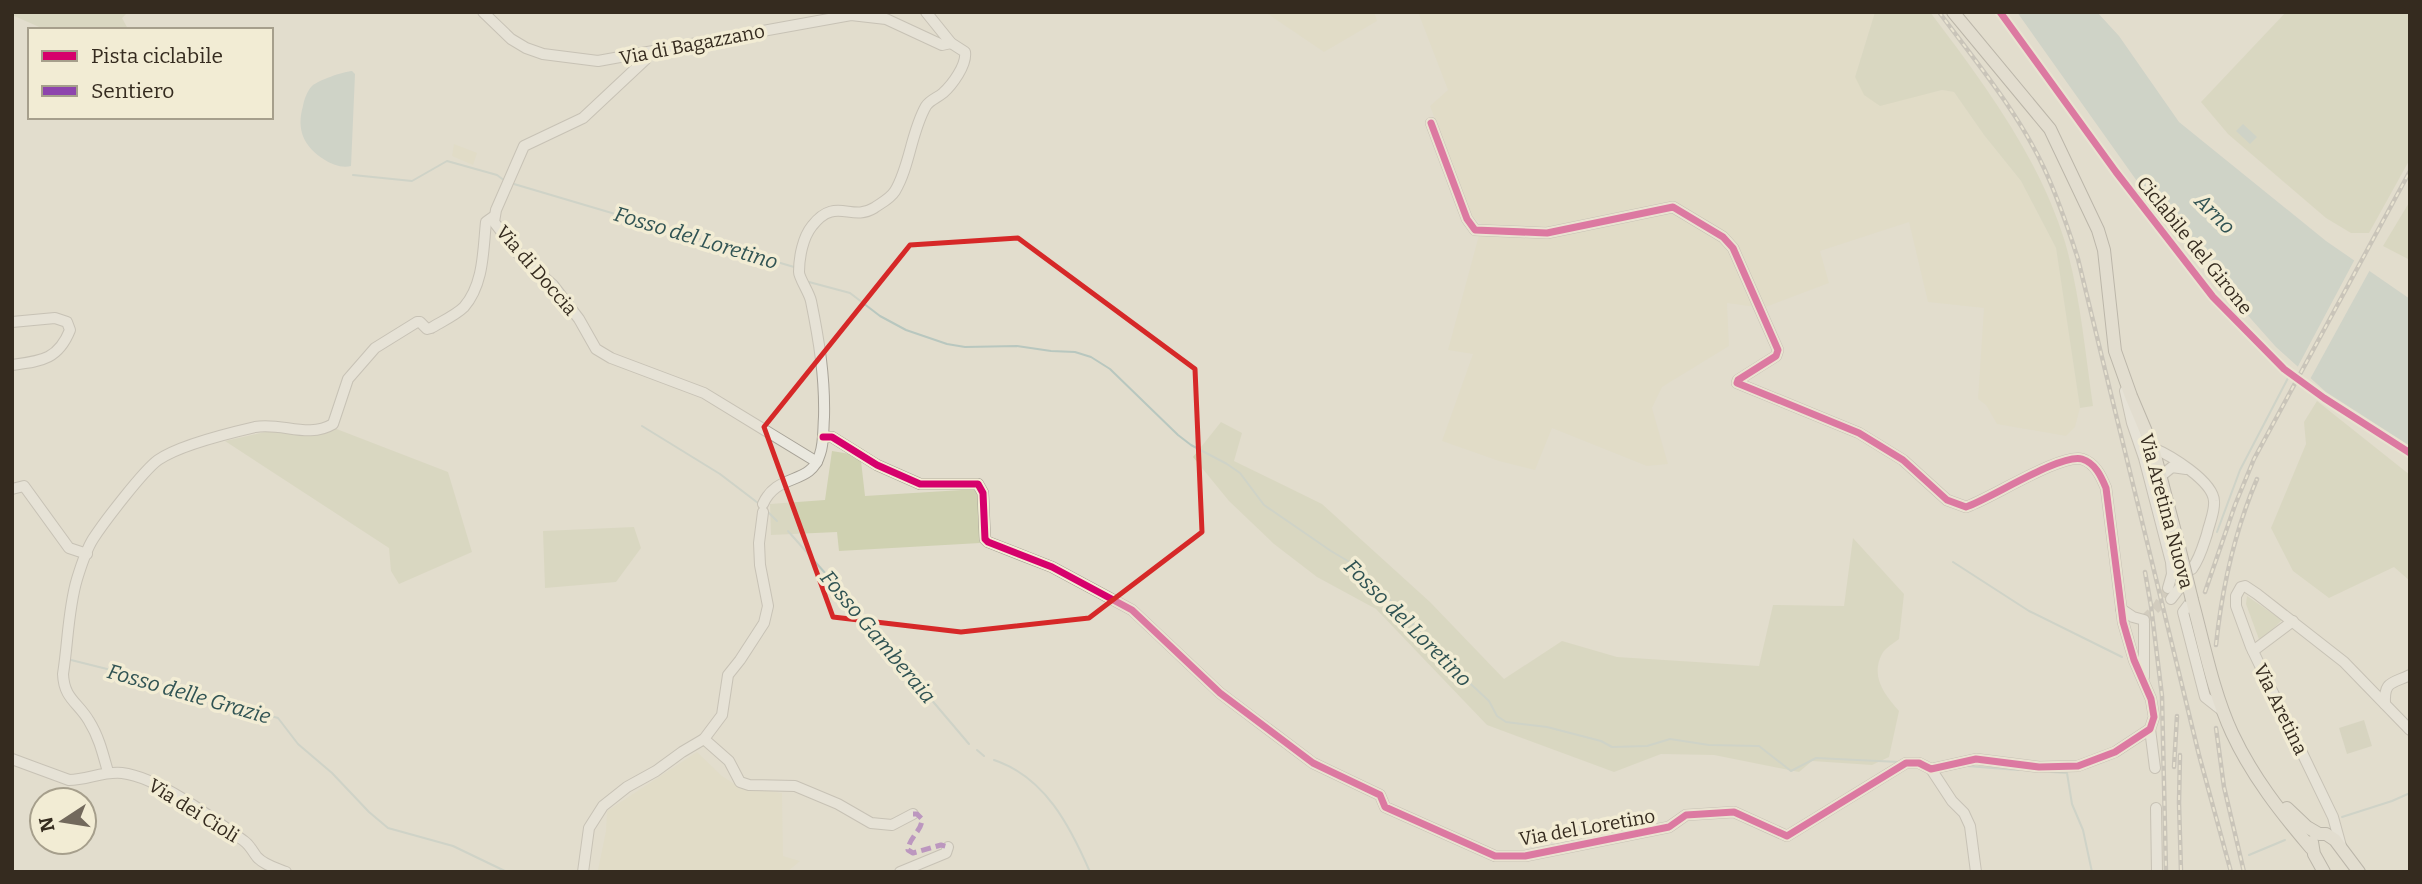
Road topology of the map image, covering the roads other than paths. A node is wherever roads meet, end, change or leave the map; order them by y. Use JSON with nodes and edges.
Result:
{"nodes":[{"id":1,"x":483,"y":12,"type":"edge"},
{"id":2,"x":926,"y":12,"type":"edge"},
{"id":3,"x":1953,"y":12,"type":"edge"},
{"id":4,"x":951,"y":43,"type":"junction"},
{"id":5,"x":649,"y":52,"type":"junction"},
{"id":6,"x":1431,"y":123,"type":"dead end"},
{"id":7,"x":494,"y":217,"type":"junction"},
{"id":8,"x":12,"y":322,"type":"edge"},
{"id":9,"x":12,"y":365,"type":"edge"},
{"id":10,"x":2122,"y":374,"type":"junction"},
{"id":11,"x":823,"y":437,"type":"junction"},
{"id":12,"x":2153,"y":448,"type":"junction"},
{"id":13,"x":817,"y":462,"type":"junction"},
{"id":14,"x":2188,"y":470,"type":"junction"},
{"id":15,"x":2161,"y":476,"type":"junction"},
{"id":16,"x":12,"y":489,"type":"edge"},
{"id":17,"x":87,"y":554,"type":"junction"},
{"id":18,"x":2192,"y":569,"type":"dead end"},
{"id":19,"x":2181,"y":586,"type":"dead end"},
{"id":20,"x":2121,"y":609,"type":"junction"},
{"id":21,"x":2293,"y":621,"type":"junction"},
{"id":22,"x":2123,"y":622,"type":"junction"},
{"id":23,"x":2145,"y":622,"type":"junction"},
{"id":24,"x":2128,"y":641,"type":"junction"},
{"id":25,"x":2253,"y":652,"type":"junction"},
{"id":26,"x":2410,"y":675,"type":"edge"},
{"id":27,"x":2144,"y":684,"type":"junction"},
{"id":28,"x":2385,"y":704,"type":"junction"},
{"id":29,"x":2150,"y":729,"type":"junction"},
{"id":30,"x":2410,"y":730,"type":"edge"},
{"id":31,"x":704,"y":739,"type":"junction"},
{"id":32,"x":12,"y":759,"type":"edge"},
{"id":33,"x":2155,"y":768,"type":"dead end"},
{"id":34,"x":1931,"y":769,"type":"junction"},
{"id":35,"x":108,"y":772,"type":"junction"},
{"id":36,"x":2268,"y":792,"type":"junction"},
{"id":37,"x":2157,"y":808,"type":"dead end"},
{"id":38,"x":2330,"y":810,"type":"junction"},
{"id":39,"x":913,"y":814,"type":"dead end"},
{"id":40,"x":2320,"y":834,"type":"junction"},
{"id":41,"x":2341,"y":846,"type":"junction"},
{"id":42,"x":948,"y":847,"type":"dead end"},
{"id":43,"x":2311,"y":848,"type":"junction"},
{"id":44,"x":286,"y":872,"type":"edge"},
{"id":45,"x":583,"y":872,"type":"edge"},
{"id":46,"x":900,"y":872,"type":"edge"},
{"id":47,"x":1976,"y":872,"type":"edge"},
{"id":48,"x":2157,"y":872,"type":"edge"},
{"id":49,"x":2324,"y":872,"type":"edge"},
{"id":50,"x":2359,"y":872,"type":"edge"}],
"edges":[{"from":1,"to":5,"type":"street","name":"Via di Bagazzano"},
{"from":2,"to":4,"type":"street"},
{"from":3,"to":10,"type":"main road","name":"Via Aretina Nuova"},
{"from":4,"to":5,"type":"street","name":"Via di Bagazzano"},
{"from":4,"to":11,"type":"street"},
{"from":5,"to":7,"type":"street","name":"Via di Doccia"},
{"from":6,"to":20,"type":"street"},
{"from":7,"to":13,"type":"street","name":"Via di Doccia"},
{"from":7,"to":17,"type":"street"},
{"from":8,"to":9,"type":"street"},
{"from":10,"to":12,"type":"main road","name":"Via Aretina Nuova"},
{"from":10,"to":19,"type":"street"},
{"from":11,"to":13,"type":"street"},
{"from":11,"to":34,"type":"street","name":"Via del Loretino"},
{"from":12,"to":14,"type":"street"},
{"from":12,"to":15,"type":"main road","name":"Via Aretina Nuova"},
{"from":13,"to":31,"type":"street"},
{"from":14,"to":15,"type":"street"},
{"from":14,"to":18,"type":"street"},
{"from":15,"to":36,"type":"main road","name":"Via Aretina Nuova","bridge":true},
{"from":16,"to":17,"type":"street"},
{"from":17,"to":35,"type":"street"},
{"from":20,"to":22,"type":"street"},
{"from":20,"to":23,"type":"street"},
{"from":21,"to":25,"type":"street"},
{"from":21,"to":25,"type":"street","name":"Via Aretina"},
{"from":21,"to":28,"type":"street"},
{"from":22,"to":23,"type":"street"},
{"from":22,"to":24,"type":"street"},
{"from":23,"to":24,"type":"street"},
{"from":23,"to":27,"type":"street"},
{"from":24,"to":27,"type":"street"},
{"from":25,"to":38,"type":"street","name":"Via Aretina"},
{"from":26,"to":28,"type":"street"},
{"from":27,"to":29,"type":"street"},
{"from":28,"to":30,"type":"street"},
{"from":29,"to":33,"type":"street"},
{"from":29,"to":34,"type":"street","name":"Via del Loretino"},
{"from":31,"to":39,"type":"street"},
{"from":31,"to":45,"type":"street"},
{"from":32,"to":35,"type":"street","name":"Via dei Cioli"},
{"from":34,"to":47,"type":"street"},
{"from":35,"to":44,"type":"street","name":"Via dei Cioli"},
{"from":36,"to":40,"type":"main road","name":"Via Aretina Nuova"},
{"from":36,"to":43,"type":"main road","name":"Via Aretina Nuova"},
{"from":37,"to":48,"type":"street"},
{"from":38,"to":40,"type":"street"},
{"from":38,"to":41,"type":"street","name":"Via Aretina"},
{"from":40,"to":41,"type":"main road","name":"Via Aretina Nuova"},
{"from":40,"to":43,"type":"main road"},
{"from":41,"to":50,"type":"main road"},
{"from":42,"to":46,"type":"street"},
{"from":43,"to":49,"type":"main road","name":"Via Aretina Nuova"}]}
